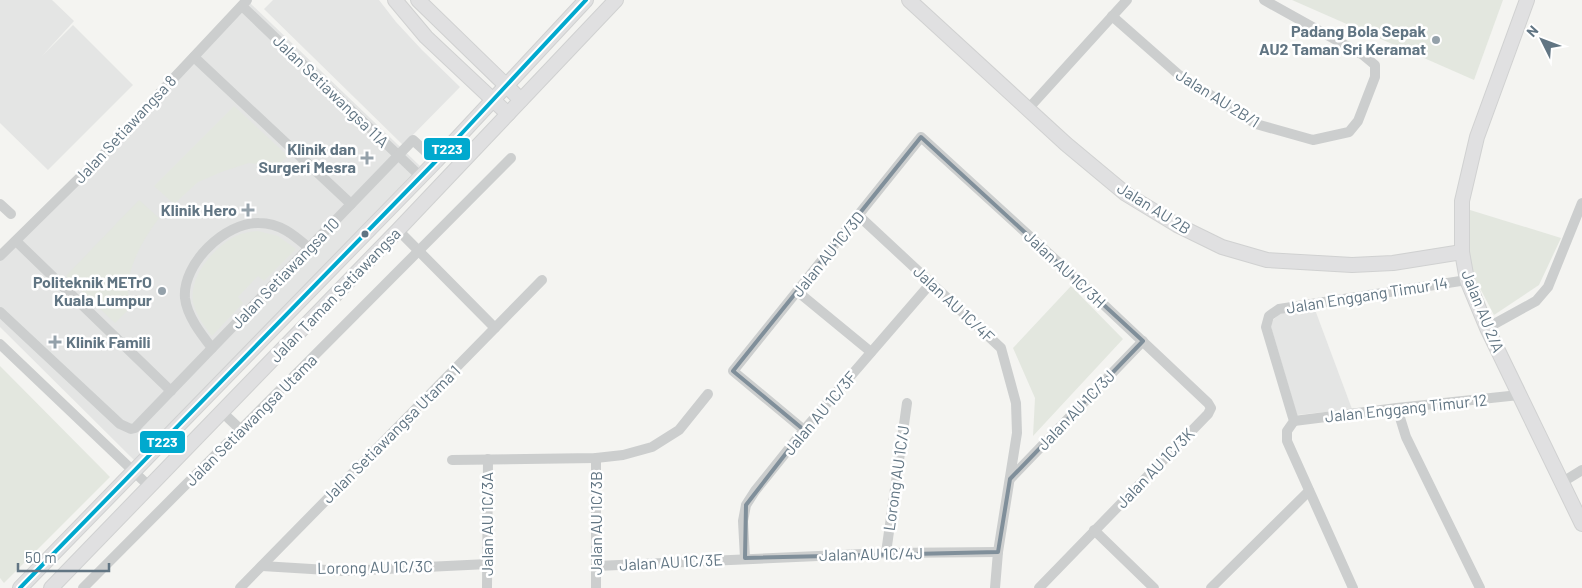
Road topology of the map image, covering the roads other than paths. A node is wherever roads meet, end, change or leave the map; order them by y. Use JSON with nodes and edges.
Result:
{"nodes":[{"id":1,"x":395,"y":0,"type":"edge"},
{"id":2,"x":586,"y":0,"type":"edge"},
{"id":3,"x":616,"y":0,"type":"edge"},
{"id":4,"x":909,"y":0,"type":"edge"},
{"id":5,"x":1127,"y":0,"type":"edge"},
{"id":6,"x":1264,"y":0,"type":"edge"},
{"id":7,"x":1527,"y":0,"type":"edge"},
{"id":8,"x":419,"y":1,"type":"edge"},
{"id":9,"x":245,"y":3,"type":"edge"},
{"id":10,"x":1112,"y":16,"type":"junction"},
{"id":11,"x":413,"y":23,"type":"junction"},
{"id":12,"x":194,"y":57,"type":"junction"},
{"id":13,"x":506,"y":86,"type":"junction"},
{"id":14,"x":493,"y":100,"type":"junction"},
{"id":15,"x":521,"y":100,"type":"junction"},
{"id":16,"x":1028,"y":109,"type":"junction"},
{"id":17,"x":508,"y":114,"type":"junction"},
{"id":18,"x":921,"y":137,"type":"joint"},
{"id":19,"x":398,"y":156,"type":"junction"},
{"id":20,"x":511,"y":158,"type":"dead end"},
{"id":21,"x":436,"y":161,"type":"junction"},
{"id":22,"x":421,"y":177,"type":"junction"},
{"id":23,"x":1582,"y":203,"type":"edge"},
{"id":24,"x":0,"y":204,"type":"edge"},
{"id":25,"x":351,"y":204,"type":"junction"},
{"id":26,"x":11,"y":214,"type":"dead end"},
{"id":27,"x":859,"y":216,"type":"junction"},
{"id":28,"x":398,"y":230,"type":"junction"},
{"id":29,"x":16,"y":242,"type":"junction"},
{"id":30,"x":309,"y":248,"type":"junction"},
{"id":31,"x":417,"y":251,"type":"junction"},
{"id":32,"x":1462,"y":252,"type":"junction"},
{"id":33,"x":0,"y":256,"type":"edge"},
{"id":34,"x":542,"y":280,"type":"dead end"},
{"id":35,"x":1467,"y":280,"type":"junction"},
{"id":36,"x":931,"y":283,"type":"junction"},
{"id":37,"x":798,"y":292,"type":"junction"},
{"id":38,"x":0,"y":312,"type":"edge"},
{"id":39,"x":495,"y":328,"type":"junction"},
{"id":40,"x":1488,"y":328,"type":"junction"},
{"id":41,"x":1142,"y":341,"type":"junction"},
{"id":42,"x":0,"y":344,"type":"edge"},
{"id":43,"x":212,"y":348,"type":"junction"},
{"id":44,"x":871,"y":352,"type":"junction"},
{"id":45,"x":170,"y":391,"type":"junction"},
{"id":46,"x":708,"y":394,"type":"dead end"},
{"id":47,"x":1519,"y":395,"type":"junction"},
{"id":48,"x":907,"y":403,"type":"dead end"},
{"id":49,"x":1208,"y":403,"type":"joint"},
{"id":50,"x":1397,"y":408,"type":"junction"},
{"id":51,"x":222,"y":412,"type":"junction"},
{"id":52,"x":1294,"y":421,"type":"junction"},
{"id":53,"x":241,"y":430,"type":"junction"},
{"id":54,"x":804,"y":430,"type":"junction"},
{"id":55,"x":596,"y":458,"type":"junction"},
{"id":56,"x":488,"y":459,"type":"junction"},
{"id":57,"x":452,"y":460,"type":"dead end"},
{"id":58,"x":1582,"y":470,"type":"edge"},
{"id":59,"x":133,"y":472,"type":"junction"},
{"id":60,"x":1010,"y":479,"type":"junction"},
{"id":61,"x":1561,"y":483,"type":"junction"},
{"id":62,"x":150,"y":487,"type":"junction"},
{"id":63,"x":1309,"y":491,"type":"junction"},
{"id":64,"x":1582,"y":524,"type":"edge"},
{"id":65,"x":1094,"y":530,"type":"junction"},
{"id":66,"x":998,"y":552,"type":"junction"},
{"id":67,"x":886,"y":553,"type":"junction"},
{"id":68,"x":745,"y":558,"type":"junction"},
{"id":69,"x":488,"y":564,"type":"junction"},
{"id":70,"x":262,"y":566,"type":"junction"},
{"id":71,"x":597,"y":566,"type":"junction"},
{"id":72,"x":20,"y":588,"type":"edge"},
{"id":73,"x":51,"y":588,"type":"edge"},
{"id":74,"x":83,"y":588,"type":"edge"},
{"id":75,"x":240,"y":588,"type":"edge"},
{"id":76,"x":487,"y":588,"type":"edge"},
{"id":77,"x":596,"y":588,"type":"edge"},
{"id":78,"x":995,"y":588,"type":"edge"},
{"id":79,"x":1039,"y":588,"type":"edge"},
{"id":80,"x":1154,"y":588,"type":"edge"},
{"id":81,"x":1211,"y":588,"type":"edge"},
{"id":82,"x":1354,"y":588,"type":"edge"},
{"id":83,"x":1480,"y":588,"type":"edge"}],
"edges":[{"from":1,"to":11,"type":"main road"},
{"from":2,"to":13,"type":"main road","name":"Jalan Taman Setiawangsa"},
{"from":3,"to":15,"type":"main road","name":"Jalan Taman Setiawangsa"},
{"from":4,"to":16,"type":"main road","name":"Jalan AU 2B"},
{"from":5,"to":10,"type":"street"},
{"from":6,"to":10,"type":"street","name":"Jalan AU 2B/1"},
{"from":7,"to":32,"type":"main road","name":"Jalan AU 2/A"},
{"from":8,"to":11,"type":"main road"},
{"from":8,"to":13,"type":"main road"},
{"from":9,"to":12,"type":"street","name":"Jalan Setiawangsa 8"},
{"from":9,"to":19,"type":"street","name":"Jalan Setiawangsa 11A"},
{"from":10,"to":16,"type":"street"},
{"from":11,"to":14,"type":"main road"},
{"from":12,"to":25,"type":"street"},
{"from":12,"to":29,"type":"street","name":"Jalan Setiawangsa 8"},
{"from":13,"to":14,"type":"main road","name":"Jalan Taman Setiawangsa"},
{"from":13,"to":15,"type":"main road"},
{"from":14,"to":17,"type":"main road"},
{"from":14,"to":21,"type":"main road","name":"Jalan Taman Setiawangsa"},
{"from":15,"to":17,"type":"main road","name":"Jalan Taman Setiawangsa"},
{"from":16,"to":32,"type":"main road","name":"Jalan AU 2B"},
{"from":17,"to":28,"type":"main road","name":"Jalan Taman Setiawangsa"},
{"from":18,"to":27,"type":"street","name":"Jalan AU 1C/3D"},
{"from":18,"to":41,"type":"street","name":"Jalan AU 1C/3H"},
{"from":19,"to":21,"type":"street","name":"Jalan Setiawangsa 10"},
{"from":19,"to":22,"type":"street","name":"Jalan Setiawangsa 11A"},
{"from":19,"to":25,"type":"street","name":"Jalan Setiawangsa 10"},
{"from":20,"to":31,"type":"street","name":"Jalan Setiawangsa Utama"},
{"from":21,"to":22,"type":"main road","name":"Jalan Taman Setiawangsa"},
{"from":22,"to":59,"type":"main road","name":"Jalan Taman Setiawangsa"},
{"from":23,"to":40,"type":"street"},
{"from":24,"to":26,"type":"street"},
{"from":25,"to":30,"type":"street","name":"Jalan Setiawangsa 10"},
{"from":27,"to":36,"type":"street","name":"Jalan AU 1C/4F"},
{"from":27,"to":37,"type":"street","name":"Jalan AU 1C/3D"},
{"from":28,"to":31,"type":"street"},
{"from":28,"to":51,"type":"main road","name":"Jalan Taman Setiawangsa"},
{"from":29,"to":33,"type":"street","name":"Jalan Setiawangsa 8"},
{"from":29,"to":45,"type":"street"},
{"from":30,"to":43,"type":"street","name":"Jalan Setiawangsa 10"},
{"from":30,"to":43,"type":"street"},
{"from":31,"to":39,"type":"street"},
{"from":31,"to":53,"type":"street","name":"Jalan Setiawangsa Utama"},
{"from":32,"to":35,"type":"main road","name":"Jalan AU 2/A"},
{"from":34,"to":39,"type":"street","name":"Jalan Setiawangsa Utama 1"},
{"from":35,"to":40,"type":"main road","name":"Jalan AU 2/A"},
{"from":35,"to":52,"type":"street","name":"Jalan Enggang Timur 14"},
{"from":36,"to":44,"type":"street","name":"Jalan AU 1C/3F"},
{"from":36,"to":60,"type":"street","name":"Jalan AU 1C/4F"},
{"from":37,"to":44,"type":"street"},
{"from":37,"to":54,"type":"street","name":"Jalan AU 1C/3D"},
{"from":38,"to":45,"type":"street","name":"Jalan Setiawangsa 10"},
{"from":39,"to":70,"type":"street","name":"Jalan Setiawangsa Utama 1"},
{"from":40,"to":47,"type":"main road","name":"Jalan AU 2/A"},
{"from":41,"to":49,"type":"street","name":"Jalan AU 1C/3H"},
{"from":41,"to":60,"type":"street","name":"Jalan AU 1C/3J"},
{"from":42,"to":59,"type":"street"},
{"from":43,"to":45,"type":"street","name":"Jalan Setiawangsa 10"},
{"from":44,"to":54,"type":"street","name":"Jalan AU 1C/3F"},
{"from":46,"to":55,"type":"street"},
{"from":47,"to":50,"type":"street","name":"Jalan Enggang Timur 12"},
{"from":47,"to":61,"type":"main road","name":"Jalan AU 2/A"},
{"from":48,"to":67,"type":"street","name":"Lorong AU 1C/J"},
{"from":49,"to":65,"type":"street","name":"Jalan AU 1C/3K"},
{"from":50,"to":52,"type":"street","name":"Jalan Enggang Timur 12"},
{"from":50,"to":83,"type":"street"},
{"from":51,"to":53,"type":"street"},
{"from":51,"to":62,"type":"main road","name":"Jalan Taman Setiawangsa"},
{"from":52,"to":63,"type":"street"},
{"from":53,"to":74,"type":"street","name":"Jalan Setiawangsa Utama"},
{"from":54,"to":68,"type":"street","name":"Jalan AU 1C/3F"},
{"from":55,"to":56,"type":"street"},
{"from":55,"to":71,"type":"street","name":"Jalan AU 1C/3B"},
{"from":56,"to":57,"type":"street"},
{"from":56,"to":69,"type":"street","name":"Jalan AU 1C/3A"},
{"from":58,"to":61,"type":"street"},
{"from":59,"to":62,"type":"street"},
{"from":59,"to":72,"type":"main road","name":"Jalan Taman Setiawangsa"},
{"from":60,"to":66,"type":"street","name":"Jalan AU 1C/4F"},
{"from":61,"to":64,"type":"main road","name":"Jalan AU 2/A"},
{"from":62,"to":73,"type":"main road","name":"Jalan Taman Setiawangsa"},
{"from":63,"to":81,"type":"street"},
{"from":63,"to":82,"type":"street"},
{"from":65,"to":79,"type":"street","name":"Jalan AU 1C/3K"},
{"from":65,"to":80,"type":"street"},
{"from":66,"to":67,"type":"street","name":"Jalan AU 1C/4J"},
{"from":66,"to":78,"type":"street","name":"Jalan AU 1C/4F"},
{"from":67,"to":68,"type":"street","name":"Jalan AU 1C/4J"},
{"from":68,"to":71,"type":"street","name":"Jalan AU 1C/3E"},
{"from":69,"to":70,"type":"street","name":"Lorong AU 1C/3C"},
{"from":69,"to":76,"type":"street","name":"Jalan AU 1C/3A"},
{"from":70,"to":75,"type":"street","name":"Jalan Setiawangsa Utama 1"},
{"from":71,"to":77,"type":"street","name":"Jalan AU 1C/3B"}]}
